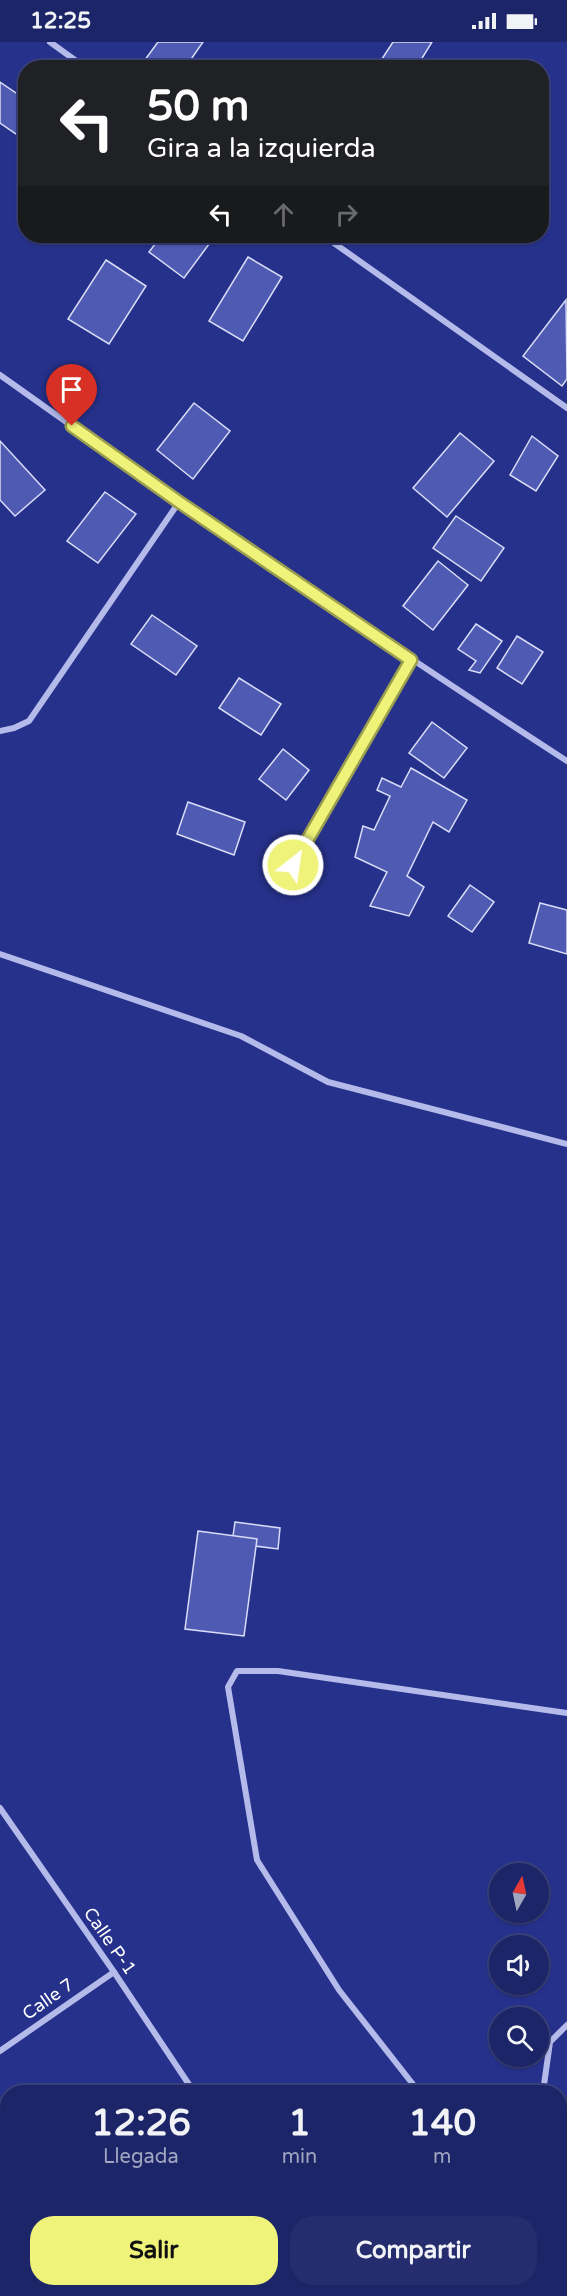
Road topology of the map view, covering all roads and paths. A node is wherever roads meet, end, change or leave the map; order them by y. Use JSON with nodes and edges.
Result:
{"nodes":[{"id":1,"x":50,"y":42,"type":"edge"},
{"id":2,"x":75,"y":60,"type":"edge"},
{"id":3,"x":334,"y":243,"type":"edge"},
{"id":4,"x":0,"y":375,"type":"edge"},
{"id":5,"x":567,"y":408,"type":"edge"},
{"id":6,"x":179,"y":502,"type":"junction"},
{"id":7,"x":411,"y":660,"type":"junction"},
{"id":8,"x":0,"y":731,"type":"edge"},
{"id":9,"x":567,"y":761,"type":"edge"},
{"id":10,"x":293,"y":865,"type":"dead end"},
{"id":11,"x":0,"y":954,"type":"edge"},
{"id":12,"x":567,"y":1144,"type":"edge"},
{"id":13,"x":567,"y":1713,"type":"edge"},
{"id":14,"x":0,"y":1808,"type":"edge"},
{"id":15,"x":114,"y":1972,"type":"junction"},
{"id":16,"x":567,"y":2025,"type":"edge"},
{"id":17,"x":0,"y":2051,"type":"edge"},
{"id":18,"x":189,"y":2085,"type":"edge"},
{"id":19,"x":414,"y":2085,"type":"edge"},
{"id":20,"x":544,"y":2085,"type":"edge"}],
"edges":[{"from":1,"to":2,"type":"street"},
{"from":3,"to":5,"type":"street"},
{"from":4,"to":6,"type":"street"},
{"from":6,"to":7,"type":"street"},
{"from":6,"to":8,"type":"street"},
{"from":7,"to":9,"type":"street"},
{"from":7,"to":10,"type":"street"},
{"from":11,"to":12,"type":"street"},
{"from":13,"to":19,"type":"street"},
{"from":14,"to":15,"type":"street","name":"Calle P-1"},
{"from":15,"to":17,"type":"street","name":"Calle 7"},
{"from":15,"to":18,"type":"street","name":"Calle P-1"},
{"from":16,"to":20,"type":"street"}]}
